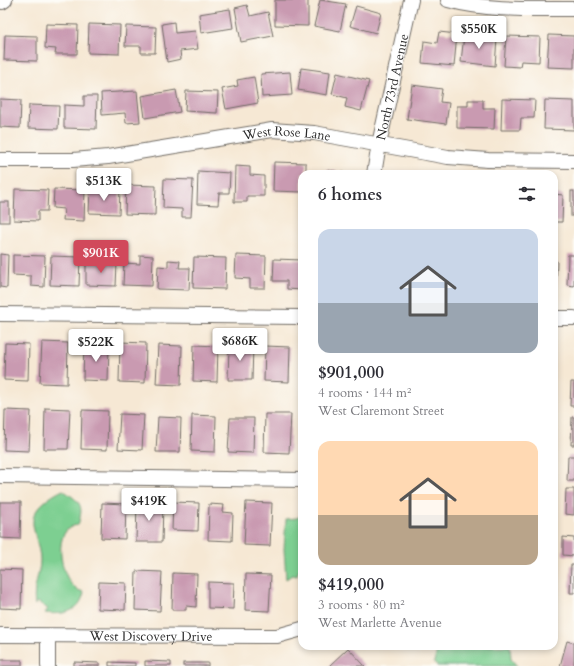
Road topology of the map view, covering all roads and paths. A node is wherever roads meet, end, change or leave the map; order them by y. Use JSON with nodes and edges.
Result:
{"nodes":[{"id":1,"x":411,"y":0,"type":"edge"},
{"id":2,"x":448,"y":0,"type":"edge"},
{"id":3,"x":574,"y":9,"type":"edge"},
{"id":4,"x":378,"y":144,"type":"junction"},
{"id":5,"x":0,"y":160,"type":"edge"},
{"id":6,"x":574,"y":161,"type":"edge"},
{"id":7,"x":375,"y":170,"type":"edge"},
{"id":8,"x":0,"y":314,"type":"edge"},
{"id":9,"x":298,"y":317,"type":"edge"},
{"id":10,"x":558,"y":318,"type":"edge"},
{"id":11,"x":574,"y":318,"type":"edge"},
{"id":12,"x":0,"y":476,"type":"edge"},
{"id":13,"x":298,"y":480,"type":"edge"},
{"id":14,"x":298,"y":631,"type":"edge"},
{"id":15,"x":0,"y":635,"type":"edge"},
{"id":16,"x":48,"y":636,"type":"junction"},
{"id":17,"x":48,"y":666,"type":"edge"}],
"edges":[{"from":1,"to":4,"type":"street","name":"North 73rd Avenue"},
{"from":2,"to":3,"type":"street"},
{"from":4,"to":5,"type":"street","name":"West Rose Lane"},
{"from":4,"to":6,"type":"street","name":"West Rose Lane"},
{"from":4,"to":7,"type":"street","name":"North 73rd Avenue"},
{"from":8,"to":9,"type":"street"},
{"from":10,"to":11,"type":"street"},
{"from":12,"to":13,"type":"street"},
{"from":14,"to":16,"type":"street","name":"West Discovery Drive"},
{"from":15,"to":16,"type":"street","name":"West Discovery Drive"},
{"from":16,"to":17,"type":"street"}]}
